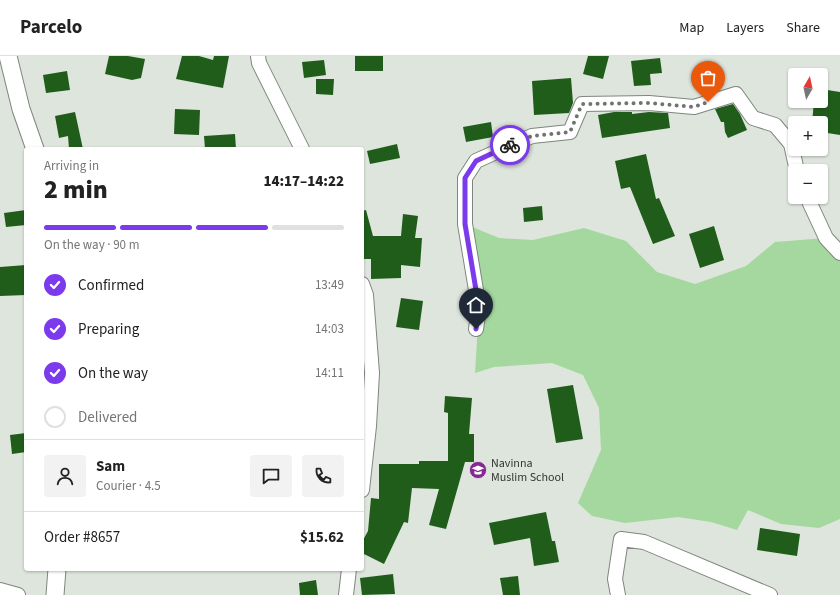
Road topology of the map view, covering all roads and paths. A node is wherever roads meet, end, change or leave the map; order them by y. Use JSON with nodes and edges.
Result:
{"nodes":[{"id":1,"x":8,"y":56,"type":"edge"},
{"id":2,"x":258,"y":56,"type":"edge"},
{"id":3,"x":300,"y":144,"type":"edge"},
{"id":4,"x":34,"y":147,"type":"edge"},
{"id":5,"x":795,"y":164,"type":"edge"},
{"id":6,"x":810,"y":204,"type":"edge"},
{"id":7,"x":840,"y":253,"type":"edge"},
{"id":8,"x":364,"y":290,"type":"edge"},
{"id":9,"x":476,"y":329,"type":"dead end"},
{"id":10,"x":364,"y":472,"type":"edge"},
{"id":11,"x":57,"y":571,"type":"edge"},
{"id":12,"x":349,"y":571,"type":"edge"},
{"id":13,"x":0,"y":590,"type":"edge"},
{"id":14,"x":18,"y":595,"type":"edge"},
{"id":15,"x":55,"y":595,"type":"edge"},
{"id":16,"x":346,"y":595,"type":"edge"},
{"id":17,"x":618,"y":595,"type":"edge"},
{"id":18,"x":770,"y":595,"type":"edge"}],
"edges":[{"from":1,"to":4,"type":"street"},
{"from":2,"to":3,"type":"street"},
{"from":5,"to":9,"type":"street"},
{"from":6,"to":7,"type":"street"},
{"from":8,"to":10,"type":"street"},
{"from":11,"to":15,"type":"street"},
{"from":12,"to":16,"type":"street"},
{"from":13,"to":14,"type":"street"},
{"from":17,"to":18,"type":"street"}]}
